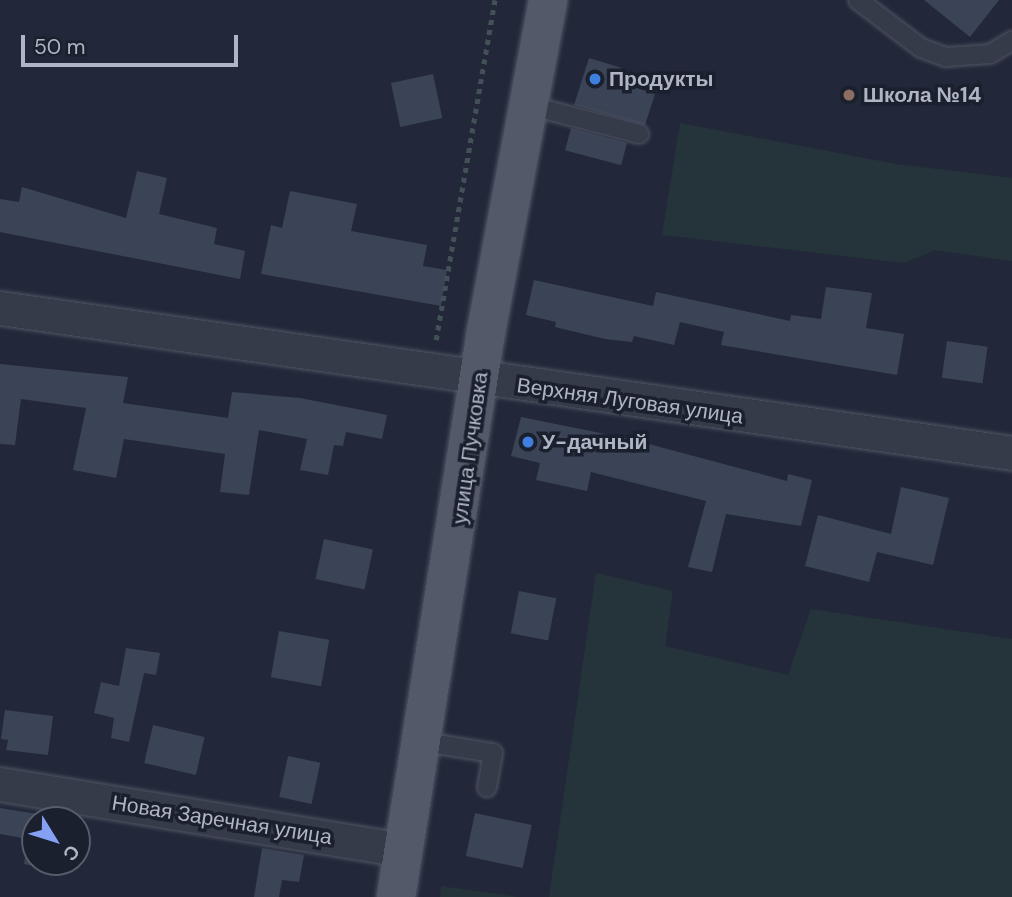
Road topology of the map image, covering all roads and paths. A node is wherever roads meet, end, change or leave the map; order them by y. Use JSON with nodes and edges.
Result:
{"nodes":[{"id":1,"x":495,"y":0,"type":"edge"},
{"id":2,"x":548,"y":0,"type":"edge"},
{"id":3,"x":858,"y":0,"type":"edge"},
{"id":4,"x":1012,"y":41,"type":"edge"},
{"id":5,"x":528,"y":105,"type":"junction"},
{"id":6,"x":639,"y":134,"type":"dead end"},
{"id":7,"x":0,"y":308,"type":"edge"},
{"id":8,"x":419,"y":372,"type":"junction"},
{"id":9,"x":481,"y":380,"type":"junction"},
{"id":10,"x":1012,"y":453,"type":"edge"},
{"id":11,"x":424,"y":742,"type":"junction"},
{"id":12,"x":0,"y":784,"type":"edge"},
{"id":13,"x":487,"y":788,"type":"dead end"},
{"id":14,"x":404,"y":850,"type":"junction"},
{"id":15,"x":396,"y":897,"type":"edge"}],
"edges":[{"from":1,"to":8,"type":"path"},
{"from":2,"to":5,"type":"main road","name":"улица Пучковка"},
{"from":3,"to":4,"type":"lane"},
{"from":5,"to":6,"type":"lane"},
{"from":5,"to":9,"type":"main road","name":"улица Пучковка"},
{"from":7,"to":8,"type":"street","name":"Верхняя Луговая улица"},
{"from":8,"to":9,"type":"street","name":"Верхняя Луговая улица"},
{"from":9,"to":10,"type":"street","name":"Верхняя Луговая улица"},
{"from":9,"to":11,"type":"main road","name":"улица Пучковка"},
{"from":11,"to":13,"type":"lane"},
{"from":11,"to":14,"type":"main road","name":"улица Пучковка"},
{"from":12,"to":14,"type":"street","name":"Новая Заречная улица"},
{"from":14,"to":15,"type":"main road","name":"улица Пучковка"}]}
